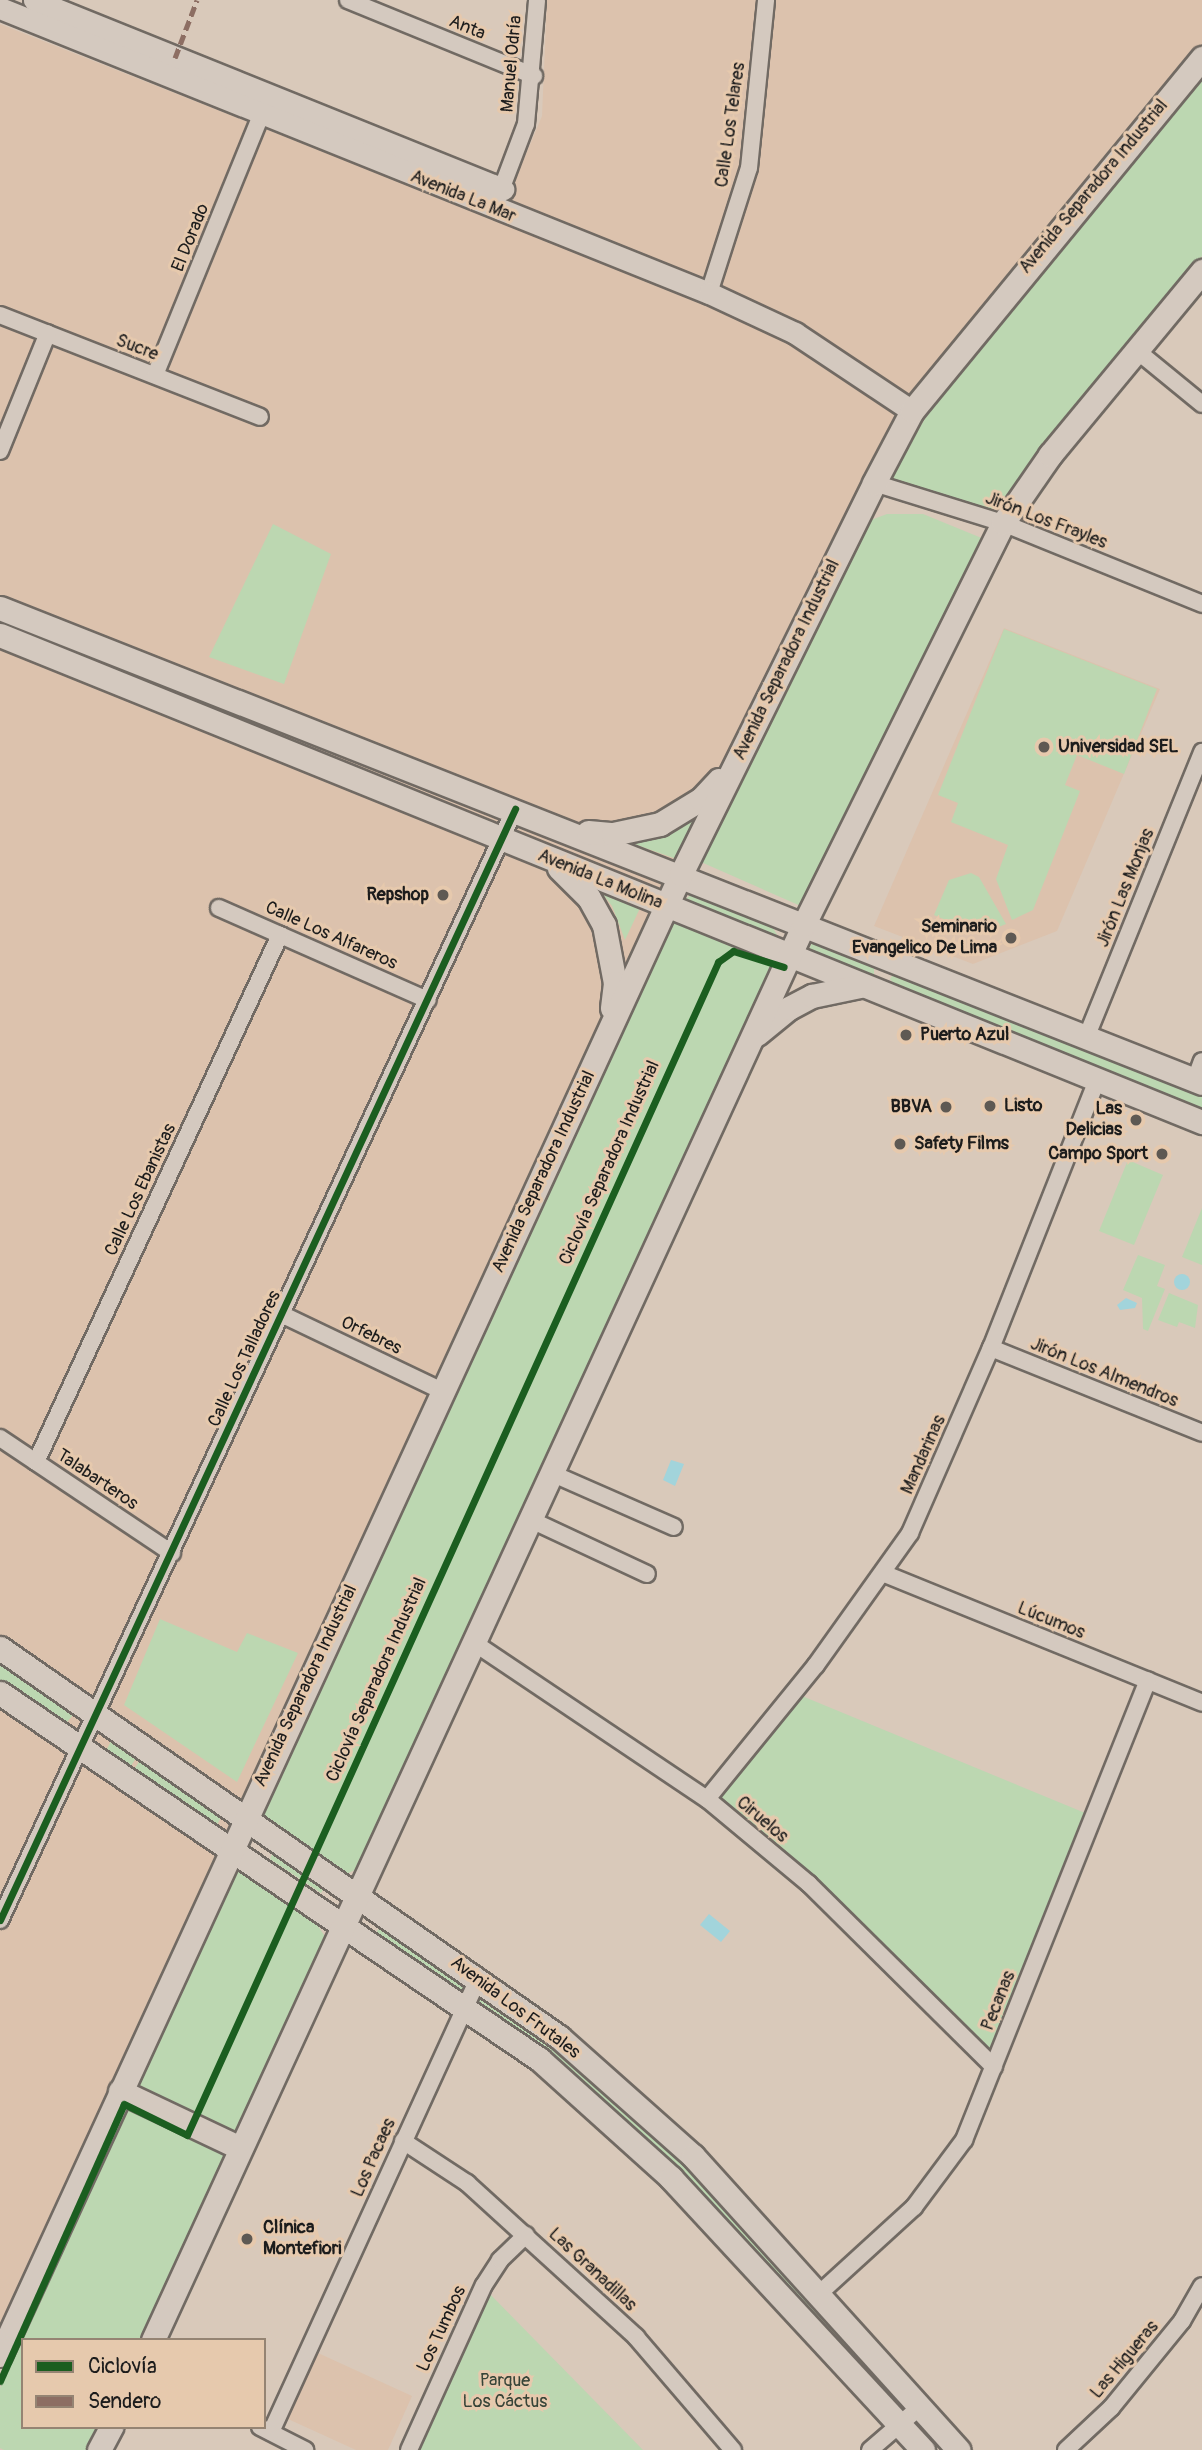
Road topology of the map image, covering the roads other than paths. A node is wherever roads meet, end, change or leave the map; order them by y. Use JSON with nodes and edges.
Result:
{"nodes":[{"id":1,"x":34,"y":0,"type":"edge"},
{"id":2,"x":348,"y":0,"type":"edge"},
{"id":3,"x":537,"y":0,"type":"edge"},
{"id":4,"x":766,"y":0,"type":"edge"},
{"id":5,"x":0,"y":8,"type":"edge"},
{"id":6,"x":1202,"y":58,"type":"edge"},
{"id":7,"x":534,"y":76,"type":"junction"},
{"id":8,"x":261,"y":115,"type":"junction"},
{"id":9,"x":503,"y":189,"type":"junction"},
{"id":10,"x":493,"y":209,"type":"junction"},
{"id":11,"x":1202,"y":271,"type":"edge"},
{"id":12,"x":709,"y":293,"type":"junction"},
{"id":13,"x":0,"y":315,"type":"edge"},
{"id":14,"x":48,"y":333,"type":"junction"},
{"id":15,"x":1136,"y":350,"type":"junction"},
{"id":16,"x":155,"y":376,"type":"junction"},
{"id":17,"x":1202,"y":404,"type":"edge"},
{"id":18,"x":912,"y":411,"type":"junction"},
{"id":19,"x":260,"y":417,"type":"dead end"},
{"id":20,"x":0,"y":452,"type":"edge"},
{"id":21,"x":874,"y":483,"type":"junction"},
{"id":22,"x":1003,"y":523,"type":"junction"},
{"id":23,"x":1202,"y":604,"type":"edge"},
{"id":24,"x":0,"y":608,"type":"edge"},
{"id":25,"x":0,"y":635,"type":"edge"},
{"id":26,"x":93,"y":645,"type":"junction"},
{"id":27,"x":83,"y":669,"type":"junction"},
{"id":28,"x":314,"y":730,"type":"junction"},
{"id":29,"x":1202,"y":752,"type":"edge"},
{"id":30,"x":739,"y":756,"type":"junction"},
{"id":31,"x":303,"y":759,"type":"junction"},
{"id":32,"x":515,"y":809,"type":"junction"},
{"id":33,"x":562,"y":827,"type":"junction"},
{"id":34,"x":502,"y":840,"type":"junction"},
{"id":35,"x":545,"y":858,"type":"junction"},
{"id":36,"x":681,"y":874,"type":"junction"},
{"id":37,"x":666,"y":906,"type":"junction"},
{"id":38,"x":219,"y":908,"type":"dead end"},
{"id":39,"x":804,"y":924,"type":"junction"},
{"id":40,"x":280,"y":935,"type":"junction"},
{"id":41,"x":789,"y":956,"type":"junction"},
{"id":42,"x":935,"y":976,"type":"junction"},
{"id":43,"x":862,"y":986,"type":"junction"},
{"id":44,"x":892,"y":998,"type":"junction"},
{"id":45,"x":428,"y":1000,"type":"junction"},
{"id":46,"x":1086,"y":1038,"type":"junction"},
{"id":47,"x":750,"y":1041,"type":"junction"},
{"id":48,"x":603,"y":1046,"type":"junction"},
{"id":49,"x":1200,"y":1075,"type":"edge"},
{"id":50,"x":1097,"y":1080,"type":"junction"},
{"id":51,"x":1202,"y":1122,"type":"edge"},
{"id":52,"x":283,"y":1315,"type":"junction"},
{"id":53,"x":991,"y":1349,"type":"junction"},
{"id":54,"x":442,"y":1391,"type":"junction"},
{"id":55,"x":1202,"y":1433,"type":"edge"},
{"id":56,"x":0,"y":1438,"type":"edge"},
{"id":57,"x":36,"y":1462,"type":"junction"},
{"id":58,"x":551,"y":1473,"type":"junction"},
{"id":59,"x":529,"y":1519,"type":"junction"},
{"id":60,"x":674,"y":1527,"type":"dead end"},
{"id":61,"x":172,"y":1553,"type":"junction"},
{"id":62,"x":647,"y":1574,"type":"dead end"},
{"id":63,"x":885,"y":1574,"type":"junction"},
{"id":64,"x":473,"y":1642,"type":"junction"},
{"id":65,"x":0,"y":1648,"type":"edge"},
{"id":66,"x":1148,"y":1681,"type":"junction"},
{"id":67,"x":0,"y":1693,"type":"edge"},
{"id":68,"x":1202,"y":1703,"type":"edge"},
{"id":69,"x":97,"y":1713,"type":"junction"},
{"id":70,"x":81,"y":1747,"type":"junction"},
{"id":71,"x":707,"y":1799,"type":"junction"},
{"id":72,"x":245,"y":1817,"type":"junction"},
{"id":73,"x":229,"y":1850,"type":"junction"},
{"id":74,"x":355,"y":1895,"type":"junction"},
{"id":75,"x":0,"y":1920,"type":"edge"},
{"id":76,"x":342,"y":1923,"type":"junction"},
{"id":77,"x":479,"y":1978,"type":"junction"},
{"id":78,"x":465,"y":2006,"type":"junction"},
{"id":79,"x":994,"y":2067,"type":"junction"},
{"id":80,"x":120,"y":2091,"type":"junction"},
{"id":81,"x":403,"y":2141,"type":"junction"},
{"id":82,"x":240,"y":2148,"type":"junction"},
{"id":83,"x":526,"y":2235,"type":"junction"},
{"id":84,"x":1202,"y":2286,"type":"edge"},
{"id":85,"x":821,"y":2292,"type":"junction"},
{"id":86,"x":154,"y":2338,"type":"edge"},
{"id":87,"x":0,"y":2355,"type":"edge"},
{"id":88,"x":921,"y":2406,"type":"junction"},
{"id":89,"x":900,"y":2424,"type":"junction"},
{"id":90,"x":266,"y":2428,"type":"edge"},
{"id":91,"x":109,"y":2429,"type":"edge"},
{"id":92,"x":265,"y":2430,"type":"edge"},
{"id":93,"x":99,"y":2450,"type":"edge"},
{"id":94,"x":305,"y":2450,"type":"edge"},
{"id":95,"x":409,"y":2450,"type":"edge"},
{"id":96,"x":733,"y":2450,"type":"edge"},
{"id":97,"x":870,"y":2450,"type":"edge"},
{"id":98,"x":923,"y":2450,"type":"edge"},
{"id":99,"x":959,"y":2450,"type":"edge"},
{"id":100,"x":1066,"y":2450,"type":"edge"}],
"edges":[{"from":1,"to":9,"type":"street","name":"Avenida La Mar"},
{"from":2,"to":7,"type":"street","name":"Anta"},
{"from":3,"to":7,"type":"street","name":"Manuel Odría"},
{"from":4,"to":12,"type":"street","name":"Calle Los Telares"},
{"from":5,"to":8,"type":"street","name":"Avenida La Mar"},
{"from":6,"to":18,"type":"main road","name":"Avenida Separadora Industrial"},
{"from":7,"to":9,"type":"street","name":"Manuel Odría"},
{"from":8,"to":10,"type":"street","name":"Avenida La Mar"},
{"from":8,"to":16,"type":"street","name":"El Dorado"},
{"from":9,"to":10,"type":"street","name":"Manuel Odría"},
{"from":10,"to":12,"type":"street","name":"Avenida La Mar"},
{"from":11,"to":15,"type":"main road"},
{"from":12,"to":18,"type":"street","name":"Avenida La Mar"},
{"from":13,"to":14,"type":"street","name":"Sucre"},
{"from":14,"to":16,"type":"street","name":"Sucre"},
{"from":14,"to":20,"type":"street"},
{"from":15,"to":17,"type":"street"},
{"from":15,"to":22,"type":"main road"},
{"from":16,"to":19,"type":"street","name":"Sucre"},
{"from":18,"to":21,"type":"main road","name":"Avenida Separadora Industrial"},
{"from":21,"to":22,"type":"street","name":"Jirón Los Frayles"},
{"from":21,"to":30,"type":"main road","name":"Avenida Separadora Industrial"},
{"from":22,"to":23,"type":"street","name":"Jirón Los Frayles"},
{"from":22,"to":39,"type":"main road"},
{"from":24,"to":26,"type":"main road","name":"Avenida La Molina"},
{"from":25,"to":27,"type":"main road","name":"Avenida La Molina"},
{"from":26,"to":27,"type":"main road"},
{"from":26,"to":28,"type":"main road","name":"Avenida La Molina"},
{"from":27,"to":31,"type":"main road","name":"Avenida La Molina"},
{"from":28,"to":31,"type":"main road"},
{"from":28,"to":32,"type":"main road","name":"Avenida La Molina"},
{"from":29,"to":46,"type":"street","name":"Jirón Las Monjas"},
{"from":30,"to":33,"type":"main road"},
{"from":30,"to":36,"type":"main road","name":"Avenida Separadora Industrial"},
{"from":31,"to":34,"type":"main road","name":"Avenida La Molina"},
{"from":32,"to":33,"type":"main road","name":"Avenida La Molina"},
{"from":32,"to":34,"type":"street","name":"Calle Los Talladores"},
{"from":33,"to":36,"type":"main road","name":"Avenida La Molina"},
{"from":34,"to":35,"type":"main road","name":"Avenida La Molina"},
{"from":34,"to":45,"type":"street","name":"Calle Los Talladores"},
{"from":35,"to":37,"type":"main road","name":"Avenida La Molina"},
{"from":35,"to":48,"type":"main road"},
{"from":36,"to":37,"type":"main road","name":"Avenida Separadora Industrial"},
{"from":36,"to":39,"type":"main road","name":"Avenida La Molina"},
{"from":37,"to":41,"type":"main road","name":"Avenida La Molina"},
{"from":37,"to":48,"type":"main road","name":"Avenida Separadora Industrial"},
{"from":38,"to":40,"type":"street","name":"Calle Los Alfareros"},
{"from":39,"to":41,"type":"main road"},
{"from":39,"to":42,"type":"main road","name":"Avenida La Molina"},
{"from":40,"to":45,"type":"street","name":"Calle Los Alfareros"},
{"from":40,"to":57,"type":"street","name":"Calle Los Ebanistas"},
{"from":41,"to":43,"type":"main road","name":"Avenida La Molina"},
{"from":41,"to":47,"type":"main road"},
{"from":42,"to":44,"type":"main road"},
{"from":42,"to":46,"type":"main road","name":"Avenida La Molina"},
{"from":43,"to":44,"type":"main road","name":"Avenida La Molina"},
{"from":43,"to":47,"type":"main road"},
{"from":44,"to":50,"type":"main road","name":"Avenida La Molina"},
{"from":45,"to":52,"type":"street","name":"Calle Los Talladores"},
{"from":46,"to":49,"type":"main road","name":"Avenida La Molina"},
{"from":47,"to":58,"type":"main road"},
{"from":48,"to":54,"type":"main road","name":"Avenida Separadora Industrial"},
{"from":50,"to":51,"type":"main road","name":"Avenida La Molina"},
{"from":50,"to":53,"type":"street","name":"Mandarinas"},
{"from":52,"to":54,"type":"street","name":"Orfebres"},
{"from":52,"to":61,"type":"street","name":"Calle Los Talladores"},
{"from":53,"to":55,"type":"street","name":"Jirón Los Almendros"},
{"from":53,"to":63,"type":"street","name":"Mandarinas"},
{"from":54,"to":72,"type":"main road","name":"Avenida Separadora Industrial"},
{"from":56,"to":57,"type":"street","name":"Talabarteros"},
{"from":57,"to":61,"type":"street","name":"Talabarteros"},
{"from":58,"to":59,"type":"main road"},
{"from":58,"to":60,"type":"street"},
{"from":59,"to":62,"type":"street"},
{"from":59,"to":64,"type":"main road"},
{"from":61,"to":69,"type":"street","name":"Calle Los Talladores"},
{"from":63,"to":66,"type":"street","name":"Lúcumos"},
{"from":63,"to":71,"type":"street","name":"Mandarinas"},
{"from":64,"to":71,"type":"street","name":"Ciruelos"},
{"from":64,"to":74,"type":"main road"},
{"from":65,"to":69,"type":"main road","name":"Avenida Los Frutales"},
{"from":66,"to":68,"type":"street","name":"Lúcumos"},
{"from":66,"to":79,"type":"street","name":"Pecanas"},
{"from":67,"to":70,"type":"main road","name":"Avenida Los Frutales"},
{"from":69,"to":70,"type":"street","name":"Calle Los Talladores"},
{"from":69,"to":72,"type":"main road","name":"Avenida Los Frutales"},
{"from":70,"to":73,"type":"main road","name":"Avenida Los Frutales"},
{"from":70,"to":75,"type":"street","name":"Calle Los Talladores"},
{"from":71,"to":79,"type":"street","name":"Ciruelos"},
{"from":72,"to":73,"type":"main road","name":"Avenida Separadora Industrial"},
{"from":72,"to":74,"type":"main road","name":"Avenida Los Frutales"},
{"from":73,"to":76,"type":"main road","name":"Avenida Los Frutales"},
{"from":73,"to":80,"type":"main road","name":"Avenida Separadora Industrial"},
{"from":74,"to":76,"type":"main road"},
{"from":74,"to":77,"type":"main road","name":"Avenida Los Frutales"},
{"from":76,"to":78,"type":"main road","name":"Avenida Los Frutales"},
{"from":76,"to":82,"type":"main road"},
{"from":77,"to":78,"type":"street","name":"Los Pacaes"},
{"from":77,"to":85,"type":"main road","name":"Avenida Los Frutales"},
{"from":78,"to":81,"type":"street","name":"Los Pacaes"},
{"from":78,"to":89,"type":"main road","name":"Avenida Los Frutales"},
{"from":79,"to":85,"type":"street","name":"Pecanas"},
{"from":80,"to":82,"type":"main road"},
{"from":80,"to":87,"type":"main road","name":"Avenida Separadora Industrial"},
{"from":81,"to":83,"type":"street","name":"Las Granadillas"},
{"from":81,"to":90,"type":"street","name":"Los Pacaes"},
{"from":82,"to":86,"type":"main road"},
{"from":83,"to":95,"type":"street","name":"Los Tumbos"},
{"from":83,"to":96,"type":"street","name":"Las Granadillas"},
{"from":84,"to":100,"type":"street","name":"Las Higueras"},
{"from":85,"to":88,"type":"main road","name":"Avenida Los Frutales"},
{"from":88,"to":89,"type":"street"},
{"from":88,"to":99,"type":"main road","name":"Avenida Los Frutales"},
{"from":89,"to":97,"type":"street"},
{"from":89,"to":98,"type":"main road","name":"Avenida Los Frutales"},
{"from":91,"to":93,"type":"main road"},
{"from":92,"to":94,"type":"street"}]}
